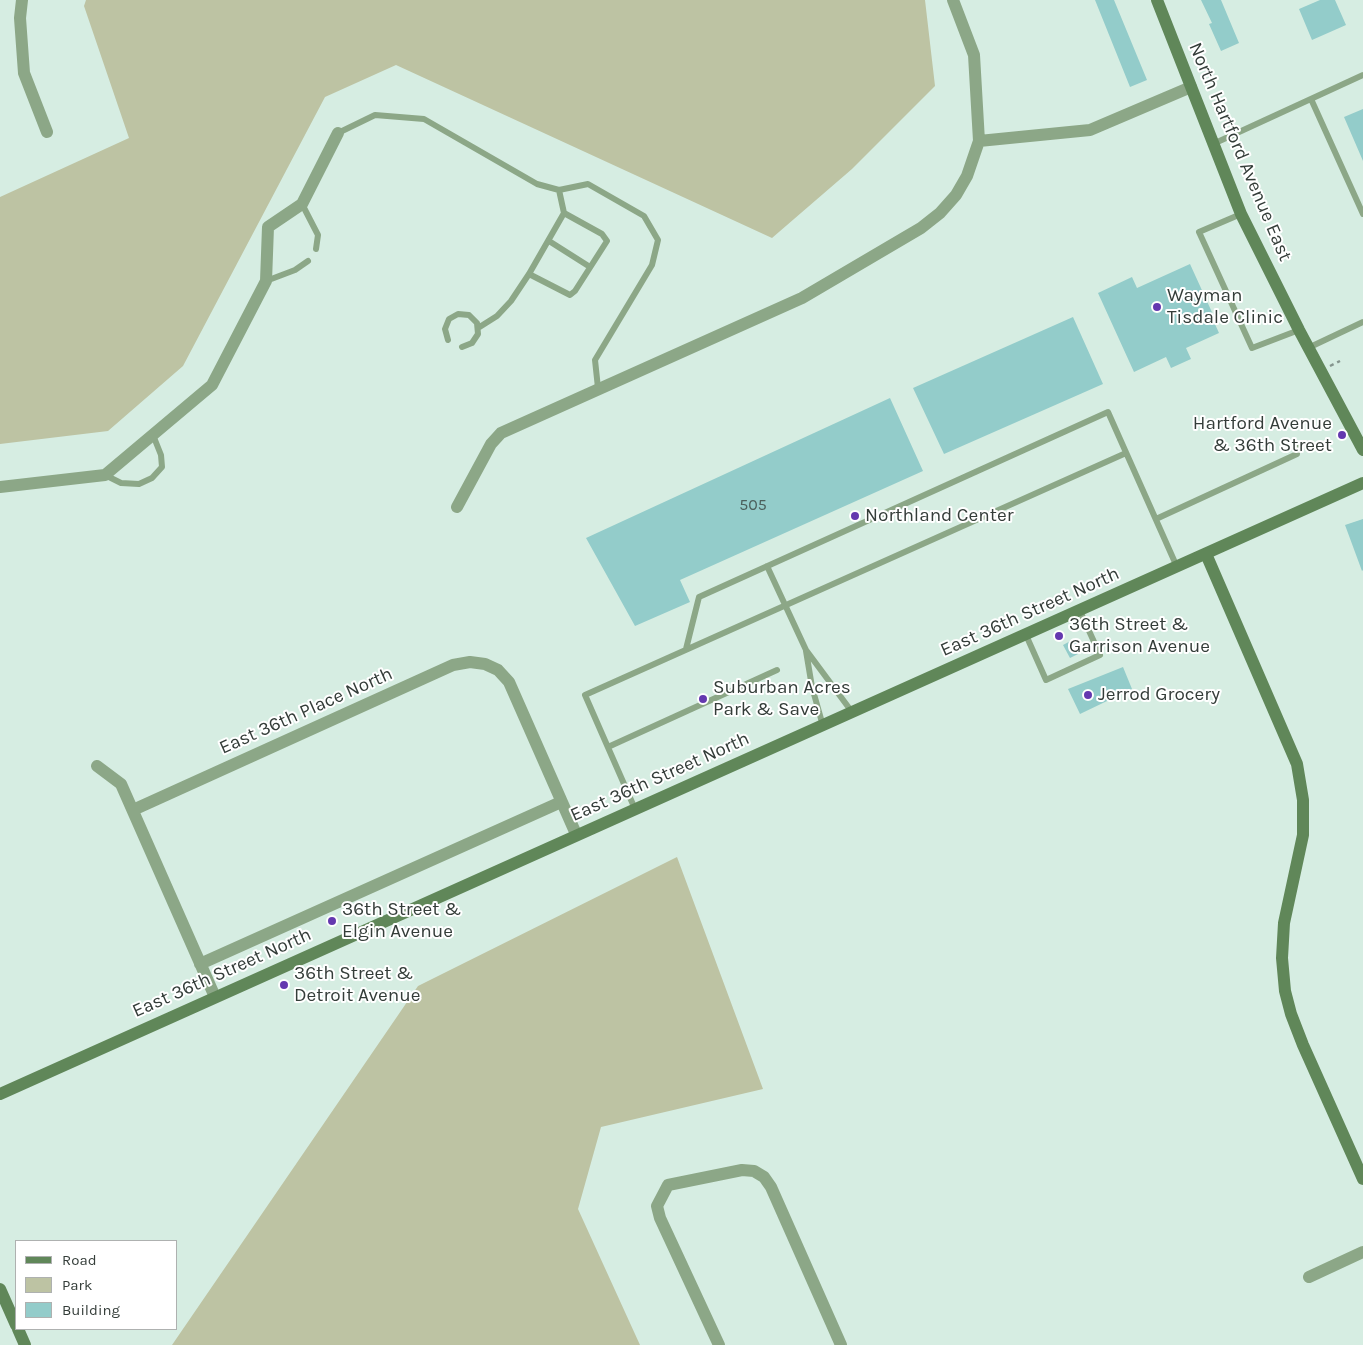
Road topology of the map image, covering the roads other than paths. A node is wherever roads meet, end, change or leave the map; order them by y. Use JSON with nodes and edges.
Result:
{"nodes":[{"id":1,"x":22,"y":0,"type":"edge"},
{"id":2,"x":953,"y":0,"type":"edge"},
{"id":3,"x":1157,"y":0,"type":"edge"},
{"id":4,"x":1363,"y":76,"type":"edge"},
{"id":5,"x":1191,"y":87,"type":"junction"},
{"id":6,"x":1311,"y":98,"type":"junction"},
{"id":7,"x":47,"y":132,"type":"dead end"},
{"id":8,"x":338,"y":133,"type":"joint"},
{"id":9,"x":979,"y":141,"type":"junction"},
{"id":10,"x":1213,"y":144,"type":"junction"},
{"id":11,"x":559,"y":190,"type":"junction"},
{"id":12,"x":302,"y":204,"type":"junction"},
{"id":13,"x":564,"y":213,"type":"junction"},
{"id":14,"x":1241,"y":214,"type":"junction"},
{"id":15,"x":1363,"y":214,"type":"edge"},
{"id":16,"x":549,"y":240,"type":"junction"},
{"id":17,"x":316,"y":250,"type":"dead end"},
{"id":18,"x":308,"y":261,"type":"dead end"},
{"id":19,"x":590,"y":267,"type":"junction"},
{"id":20,"x":530,"y":274,"type":"junction"},
{"id":21,"x":266,"y":281,"type":"junction"},
{"id":22,"x":1363,"y":322,"type":"edge"},
{"id":23,"x":478,"y":328,"type":"junction"},
{"id":24,"x":1299,"y":330,"type":"junction"},
{"id":25,"x":448,"y":340,"type":"dead end"},
{"id":26,"x":462,"y":347,"type":"dead end"},
{"id":27,"x":1308,"y":348,"type":"junction"},
{"id":28,"x":598,"y":388,"type":"junction"},
{"id":29,"x":153,"y":435,"type":"junction"},
{"id":30,"x":1297,"y":446,"type":"dead end"},
{"id":31,"x":1363,"y":450,"type":"edge"},
{"id":32,"x":1126,"y":453,"type":"junction"},
{"id":33,"x":105,"y":475,"type":"junction"},
{"id":34,"x":1363,"y":484,"type":"edge"},
{"id":35,"x":0,"y":487,"type":"edge"},
{"id":36,"x":457,"y":507,"type":"dead end"},
{"id":37,"x":1156,"y":519,"type":"junction"},
{"id":38,"x":1206,"y":554,"type":"junction"},
{"id":39,"x":767,"y":566,"type":"junction"},
{"id":40,"x":1177,"y":567,"type":"junction"},
{"id":41,"x":785,"y":606,"type":"junction"},
{"id":42,"x":1080,"y":611,"type":"junction"},
{"id":43,"x":1026,"y":634,"type":"junction"},
{"id":44,"x":686,"y":649,"type":"junction"},
{"id":45,"x":806,"y":650,"type":"junction"},
{"id":46,"x":777,"y":670,"type":"dead end"},
{"id":47,"x":852,"y":712,"type":"junction"},
{"id":48,"x":823,"y":726,"type":"junction"},
{"id":49,"x":608,"y":747,"type":"junction"},
{"id":50,"x":97,"y":766,"type":"dead end"},
{"id":51,"x":561,"y":802,"type":"junction"},
{"id":52,"x":635,"y":809,"type":"junction"},
{"id":53,"x":132,"y":810,"type":"junction"},
{"id":54,"x":576,"y":834,"type":"junction"},
{"id":55,"x":200,"y":964,"type":"junction"},
{"id":56,"x":215,"y":997,"type":"junction"},
{"id":57,"x":0,"y":1094,"type":"edge"},
{"id":58,"x":1363,"y":1179,"type":"edge"},
{"id":59,"x":1363,"y":1252,"type":"edge"},
{"id":60,"x":1309,"y":1277,"type":"dead end"},
{"id":61,"x":0,"y":1288,"type":"edge"},
{"id":62,"x":15,"y":1323,"type":"edge"},
{"id":63,"x":18,"y":1330,"type":"edge"},
{"id":64,"x":25,"y":1345,"type":"edge"},
{"id":65,"x":719,"y":1345,"type":"edge"},
{"id":66,"x":841,"y":1345,"type":"edge"}],
"edges":[{"from":1,"to":7,"type":"street"},
{"from":2,"to":9,"type":"street"},
{"from":3,"to":5,"type":"main road","name":"North Hartford Avenue East"},
{"from":4,"to":6,"type":"lane"},
{"from":5,"to":9,"type":"street"},
{"from":5,"to":10,"type":"main road","name":"North Hartford Avenue East"},
{"from":6,"to":10,"type":"lane"},
{"from":6,"to":15,"type":"lane"},
{"from":8,"to":11,"type":"lane"},
{"from":8,"to":12,"type":"street"},
{"from":9,"to":28,"type":"street"},
{"from":10,"to":14,"type":"main road","name":"North Hartford Avenue East"},
{"from":11,"to":13,"type":"lane"},
{"from":11,"to":28,"type":"lane"},
{"from":12,"to":17,"type":"lane"},
{"from":12,"to":21,"type":"street"},
{"from":13,"to":16,"type":"lane"},
{"from":13,"to":19,"type":"lane"},
{"from":14,"to":24,"type":"main road","name":"North Hartford Avenue East"},
{"from":14,"to":24,"type":"lane"},
{"from":16,"to":19,"type":"lane"},
{"from":16,"to":20,"type":"lane"},
{"from":18,"to":21,"type":"lane"},
{"from":19,"to":20,"type":"lane"},
{"from":20,"to":23,"type":"lane"},
{"from":21,"to":29,"type":"street"},
{"from":22,"to":27,"type":"lane"},
{"from":23,"to":25,"type":"lane"},
{"from":23,"to":26,"type":"lane"},
{"from":24,"to":27,"type":"main road","name":"North Hartford Avenue East"},
{"from":27,"to":31,"type":"main road","name":"North Hartford Avenue East"},
{"from":28,"to":36,"type":"street"},
{"from":29,"to":33,"type":"street"},
{"from":29,"to":33,"type":"lane"},
{"from":30,"to":37,"type":"lane"},
{"from":32,"to":37,"type":"lane"},
{"from":32,"to":39,"type":"lane"},
{"from":32,"to":41,"type":"lane"},
{"from":33,"to":35,"type":"street"},
{"from":34,"to":38,"type":"main road","name":"East 36th Street North"},
{"from":37,"to":40,"type":"lane"},
{"from":38,"to":40,"type":"main road","name":"East 36th Street North"},
{"from":38,"to":58,"type":"main road"},
{"from":39,"to":41,"type":"lane"},
{"from":39,"to":44,"type":"lane"},
{"from":40,"to":42,"type":"main road","name":"East 36th Street North"},
{"from":41,"to":44,"type":"lane"},
{"from":41,"to":45,"type":"lane"},
{"from":42,"to":43,"type":"main road","name":"East 36th Street North"},
{"from":42,"to":43,"type":"lane"},
{"from":43,"to":47,"type":"main road","name":"East 36th Street North"},
{"from":44,"to":49,"type":"lane"},
{"from":45,"to":47,"type":"lane"},
{"from":45,"to":48,"type":"lane"},
{"from":46,"to":49,"type":"lane"},
{"from":47,"to":48,"type":"main road","name":"East 36th Street North"},
{"from":48,"to":52,"type":"main road","name":"East 36th Street North"},
{"from":49,"to":52,"type":"lane"},
{"from":50,"to":53,"type":"street"},
{"from":51,"to":53,"type":"street","name":"East 36th Place North"},
{"from":51,"to":54,"type":"street"},
{"from":51,"to":55,"type":"street","name":"East 36th Street North"},
{"from":52,"to":54,"type":"main road","name":"East 36th Street North"},
{"from":53,"to":55,"type":"street"},
{"from":54,"to":56,"type":"main road","name":"East 36th Street North"},
{"from":55,"to":56,"type":"street"},
{"from":56,"to":57,"type":"main road","name":"East 36th Street North"},
{"from":59,"to":60,"type":"street"},
{"from":61,"to":62,"type":"main road"},
{"from":63,"to":64,"type":"main road"},
{"from":65,"to":66,"type":"street"}]}
